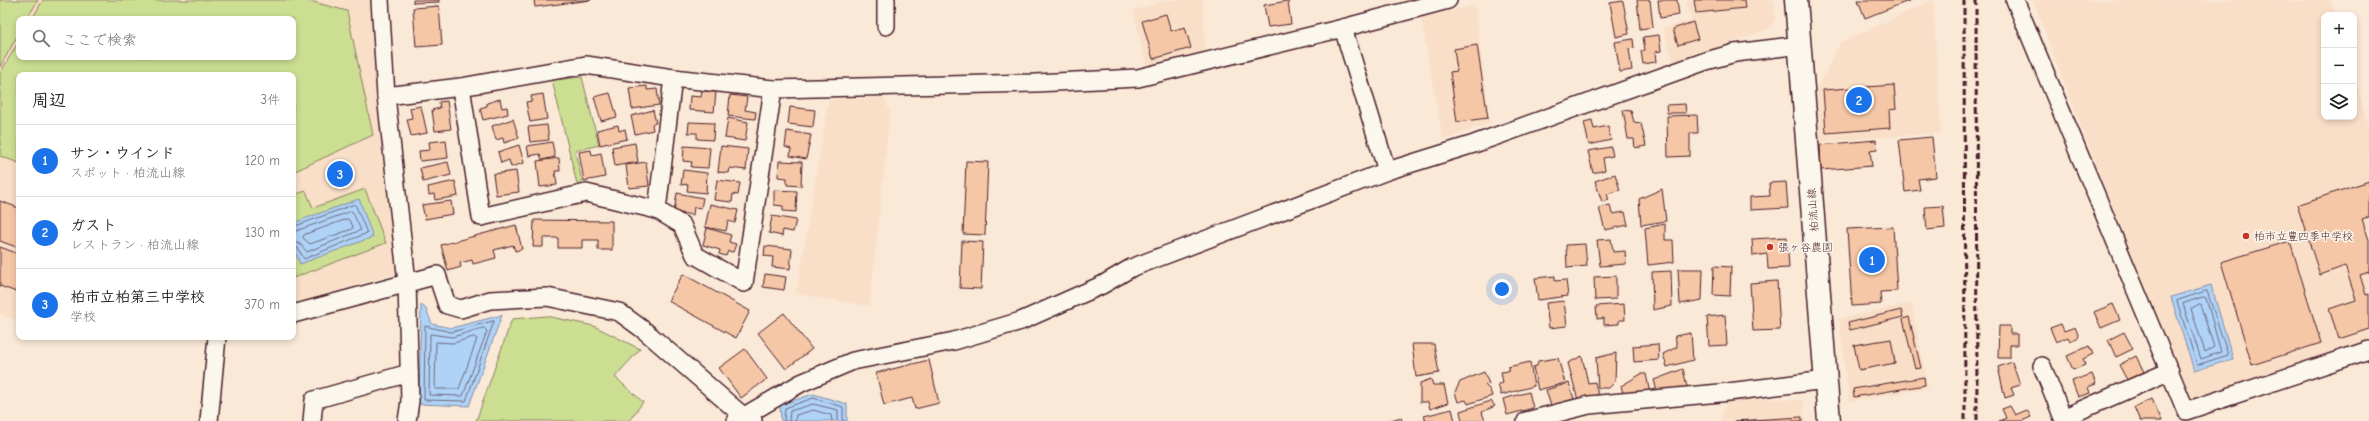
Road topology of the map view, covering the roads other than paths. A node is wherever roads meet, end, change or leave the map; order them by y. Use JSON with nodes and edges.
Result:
{"nodes":[{"id":1,"x":380,"y":0,"type":"edge"},
{"id":2,"x":886,"y":0,"type":"edge"},
{"id":3,"x":1448,"y":0,"type":"edge"},
{"id":4,"x":1796,"y":0,"type":"edge"},
{"id":5,"x":2015,"y":0,"type":"edge"},
{"id":6,"x":886,"y":26,"type":"dead end"},
{"id":7,"x":1343,"y":28,"type":"junction"},
{"id":8,"x":1800,"y":45,"type":"junction"},
{"id":9,"x":673,"y":78,"type":"junction"},
{"id":10,"x":460,"y":88,"type":"junction"},
{"id":11,"x":773,"y":89,"type":"junction"},
{"id":12,"x":386,"y":96,"type":"junction"},
{"id":13,"x":1387,"y":171,"type":"junction"},
{"id":14,"x":657,"y":210,"type":"junction"},
{"id":15,"x":407,"y":282,"type":"junction"},
{"id":16,"x":296,"y":313,"type":"edge"},
{"id":17,"x":217,"y":340,"type":"edge"},
{"id":18,"x":2369,"y":350,"type":"edge"},
{"id":19,"x":2042,"y":366,"type":"dead end"},
{"id":20,"x":2170,"y":371,"type":"junction"},
{"id":21,"x":409,"y":372,"type":"junction"},
{"id":22,"x":1826,"y":380,"type":"junction"},
{"id":23,"x":744,"y":419,"type":"edge"},
{"id":24,"x":208,"y":421,"type":"edge"},
{"id":25,"x":312,"y":421,"type":"edge"},
{"id":26,"x":406,"y":421,"type":"edge"},
{"id":27,"x":1526,"y":421,"type":"edge"},
{"id":28,"x":1828,"y":421,"type":"edge"}],
"edges":[{"from":1,"to":12,"type":"street"},
{"from":2,"to":6,"type":"street"},
{"from":3,"to":7,"type":"street"},
{"from":4,"to":8,"type":"main road","name":"柏流山線"},
{"from":5,"to":20,"type":"street"},
{"from":7,"to":11,"type":"street"},
{"from":7,"to":13,"type":"street"},
{"from":8,"to":13,"type":"street"},
{"from":8,"to":22,"type":"main road","name":"柏流山線"},
{"from":9,"to":10,"type":"street"},
{"from":9,"to":11,"type":"street"},
{"from":9,"to":14,"type":"street"},
{"from":10,"to":12,"type":"street"},
{"from":10,"to":14,"type":"street"},
{"from":11,"to":14,"type":"street"},
{"from":12,"to":15,"type":"street"},
{"from":13,"to":23,"type":"street"},
{"from":15,"to":16,"type":"street"},
{"from":15,"to":21,"type":"street"},
{"from":15,"to":23,"type":"street"},
{"from":17,"to":24,"type":"street"},
{"from":18,"to":20,"type":"street"},
{"from":19,"to":20,"type":"street"},
{"from":21,"to":25,"type":"street"},
{"from":21,"to":26,"type":"street"},
{"from":22,"to":27,"type":"street"},
{"from":22,"to":28,"type":"main road","name":"柏流山線"}]}
